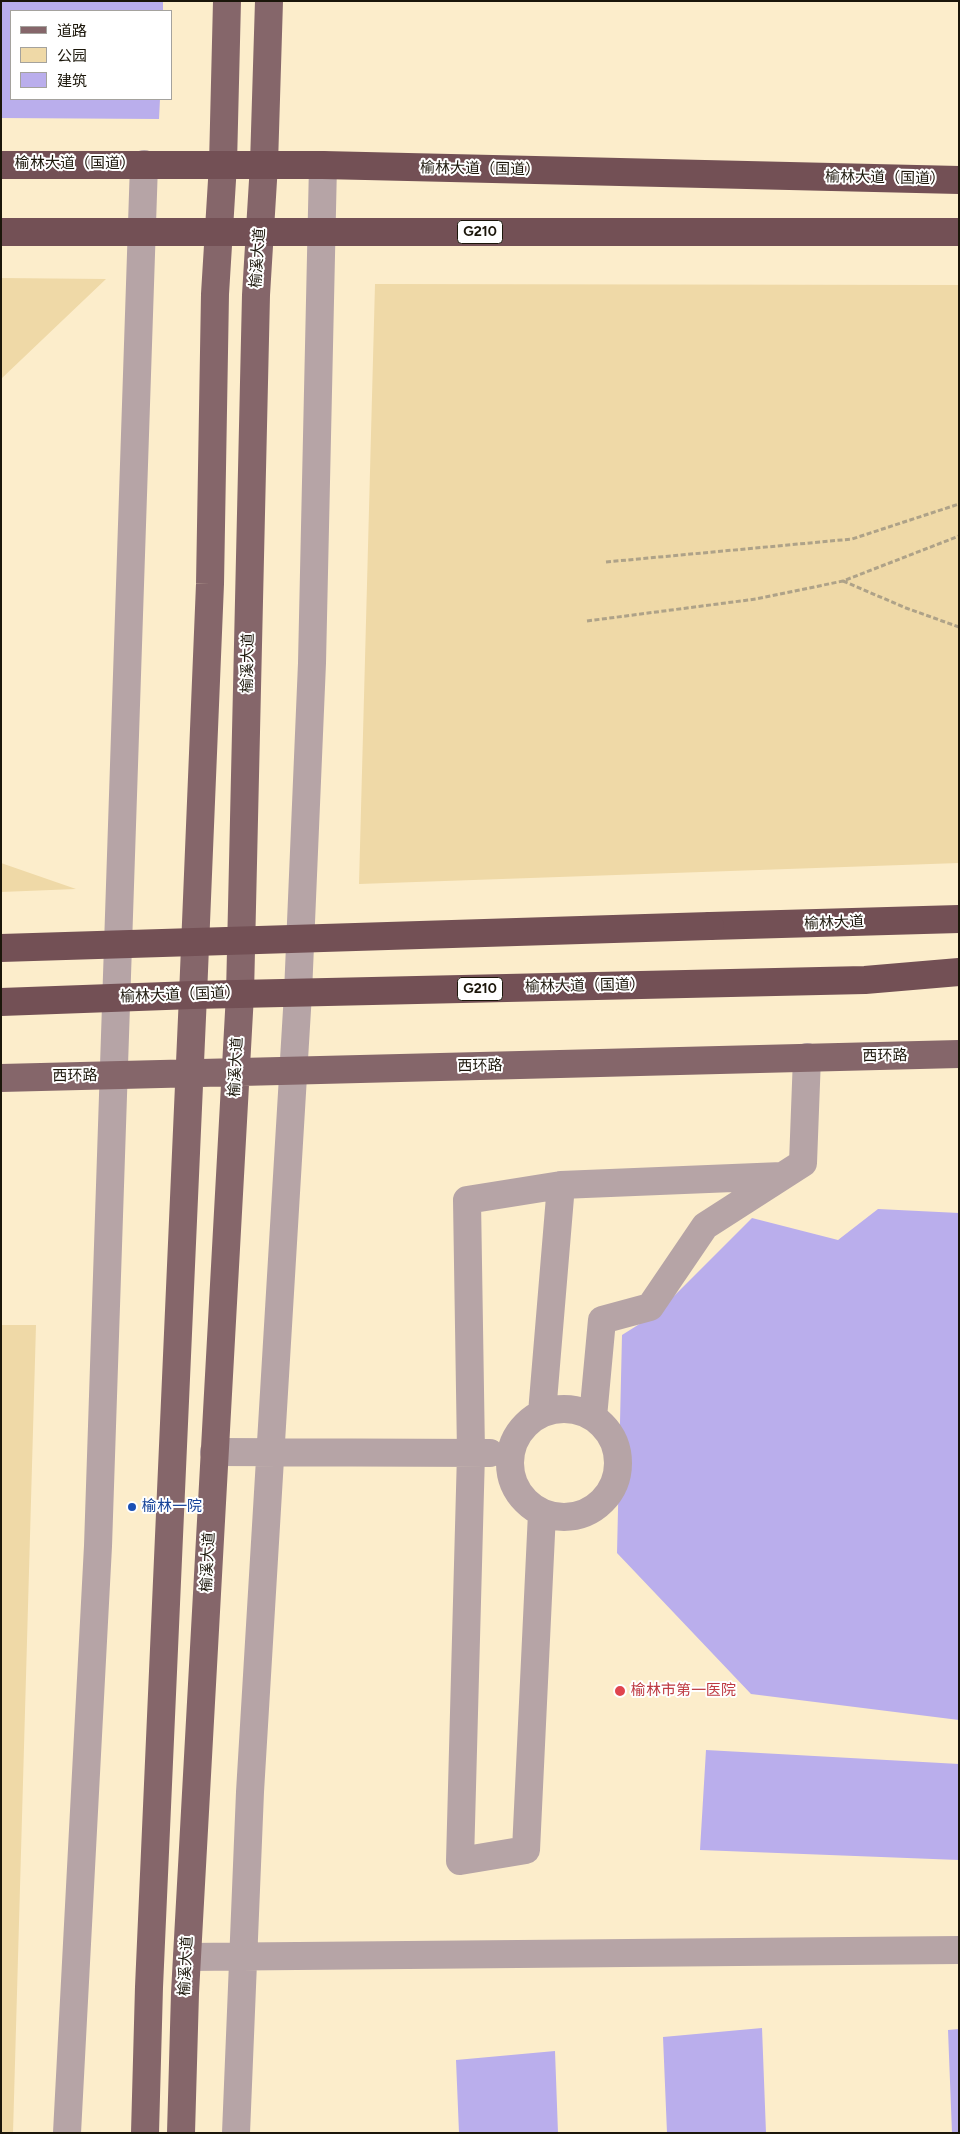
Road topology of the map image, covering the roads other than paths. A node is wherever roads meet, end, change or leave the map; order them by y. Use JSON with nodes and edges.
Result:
{"nodes":[{"id":1,"x":227,"y":1,"type":"edge"},
{"id":2,"x":269,"y":1,"type":"edge"},
{"id":3,"x":144,"y":164,"type":"junction"},
{"id":4,"x":223,"y":164,"type":"junction"},
{"id":5,"x":264,"y":164,"type":"junction"},
{"id":6,"x":1,"y":165,"type":"edge"},
{"id":7,"x":323,"y":165,"type":"junction"},
{"id":8,"x":959,"y":180,"type":"edge"},
{"id":9,"x":1,"y":232,"type":"edge"},
{"id":10,"x":959,"y":232,"type":"edge"},
{"id":11,"x":959,"y":919,"type":"edge"},
{"id":12,"x":1,"y":948,"type":"edge"},
{"id":13,"x":959,"y":972,"type":"edge"},
{"id":14,"x":298,"y":993,"type":"junction"},
{"id":15,"x":193,"y":994,"type":"junction"},
{"id":16,"x":240,"y":994,"type":"junction"},
{"id":17,"x":116,"y":997,"type":"junction"},
{"id":18,"x":1,"y":1002,"type":"edge"},
{"id":19,"x":959,"y":1054,"type":"edge"},
{"id":20,"x":807,"y":1057,"type":"junction"},
{"id":21,"x":295,"y":1070,"type":"junction"},
{"id":22,"x":236,"y":1072,"type":"junction"},
{"id":23,"x":190,"y":1073,"type":"junction"},
{"id":24,"x":114,"y":1075,"type":"junction"},
{"id":25,"x":1,"y":1078,"type":"edge"},
{"id":26,"x":783,"y":1176,"type":"junction"},
{"id":27,"x":561,"y":1185,"type":"junction"},
{"id":28,"x":542,"y":1413,"type":"junction"},
{"id":29,"x":594,"y":1417,"type":"junction"},
{"id":30,"x":214,"y":1452,"type":"junction"},
{"id":31,"x":271,"y":1452,"type":"junction"},
{"id":32,"x":471,"y":1452,"type":"junction"},
{"id":33,"x":510,"y":1454,"type":"junction"},
{"id":34,"x":542,"y":1513,"type":"junction"},
{"id":35,"x":959,"y":1950,"type":"edge"},
{"id":36,"x":187,"y":1956,"type":"junction"},
{"id":37,"x":243,"y":1956,"type":"junction"},
{"id":38,"x":67,"y":2133,"type":"edge"},
{"id":39,"x":145,"y":2133,"type":"edge"},
{"id":40,"x":181,"y":2133,"type":"edge"},
{"id":41,"x":236,"y":2133,"type":"edge"}],
"edges":[{"from":1,"to":4,"type":"main road"},
{"from":2,"to":5,"type":"main road","name":"榆溪大道"},
{"from":3,"to":4,"type":"highway","name":"榆林大道（国道）"},
{"from":3,"to":6,"type":"highway","name":"榆林大道（国道）"},
{"from":3,"to":17,"type":"street"},
{"from":4,"to":5,"type":"highway","name":"榆林大道（国道）"},
{"from":4,"to":15,"type":"main road"},
{"from":5,"to":7,"type":"highway","name":"榆林大道（国道）"},
{"from":5,"to":16,"type":"main road","name":"榆溪大道"},
{"from":7,"to":8,"type":"highway","name":"榆林大道（国道）"},
{"from":7,"to":14,"type":"street"},
{"from":9,"to":10,"type":"highway","number":"G210","bridge":true},
{"from":11,"to":12,"type":"highway","name":"榆林大道","bridge":true},
{"from":13,"to":14,"type":"highway","name":"榆林大道（国道）","number":"G210"},
{"from":14,"to":16,"type":"highway","name":"榆林大道（国道）","number":"G210"},
{"from":14,"to":21,"type":"street"},
{"from":15,"to":16,"type":"highway","name":"榆林大道（国道）","number":"G210"},
{"from":15,"to":17,"type":"highway","name":"榆林大道（国道）","number":"G210"},
{"from":15,"to":23,"type":"main road"},
{"from":16,"to":22,"type":"main road","name":"榆溪大道"},
{"from":17,"to":18,"type":"highway","name":"榆林大道（国道）","number":"G210"},
{"from":17,"to":24,"type":"street"},
{"from":19,"to":20,"type":"main road","name":"西环路"},
{"from":20,"to":21,"type":"main road","name":"西环路"},
{"from":20,"to":26,"type":"street"},
{"from":21,"to":22,"type":"main road","name":"西环路"},
{"from":21,"to":31,"type":"street"},
{"from":22,"to":23,"type":"main road","name":"西环路"},
{"from":22,"to":30,"type":"main road","name":"榆溪大道"},
{"from":23,"to":24,"type":"main road","name":"西环路"},
{"from":23,"to":39,"type":"main road"},
{"from":24,"to":25,"type":"main road","name":"西环路"},
{"from":24,"to":38,"type":"street"},
{"from":26,"to":27,"type":"street"},
{"from":26,"to":29,"type":"street"},
{"from":27,"to":28,"type":"street"},
{"from":27,"to":32,"type":"street"},
{"from":28,"to":29,"type":"street"},
{"from":28,"to":33,"type":"street"},
{"from":29,"to":34,"type":"street"},
{"from":30,"to":31,"type":"street"},
{"from":30,"to":36,"type":"main road","name":"榆溪大道"},
{"from":31,"to":32,"type":"street"},
{"from":31,"to":37,"type":"street"},
{"from":32,"to":33,"type":"street"},
{"from":32,"to":34,"type":"street"},
{"from":33,"to":34,"type":"street"},
{"from":35,"to":37,"type":"street"},
{"from":36,"to":37,"type":"street"},
{"from":36,"to":40,"type":"main road","name":"榆溪大道"},
{"from":37,"to":41,"type":"street"}]}
